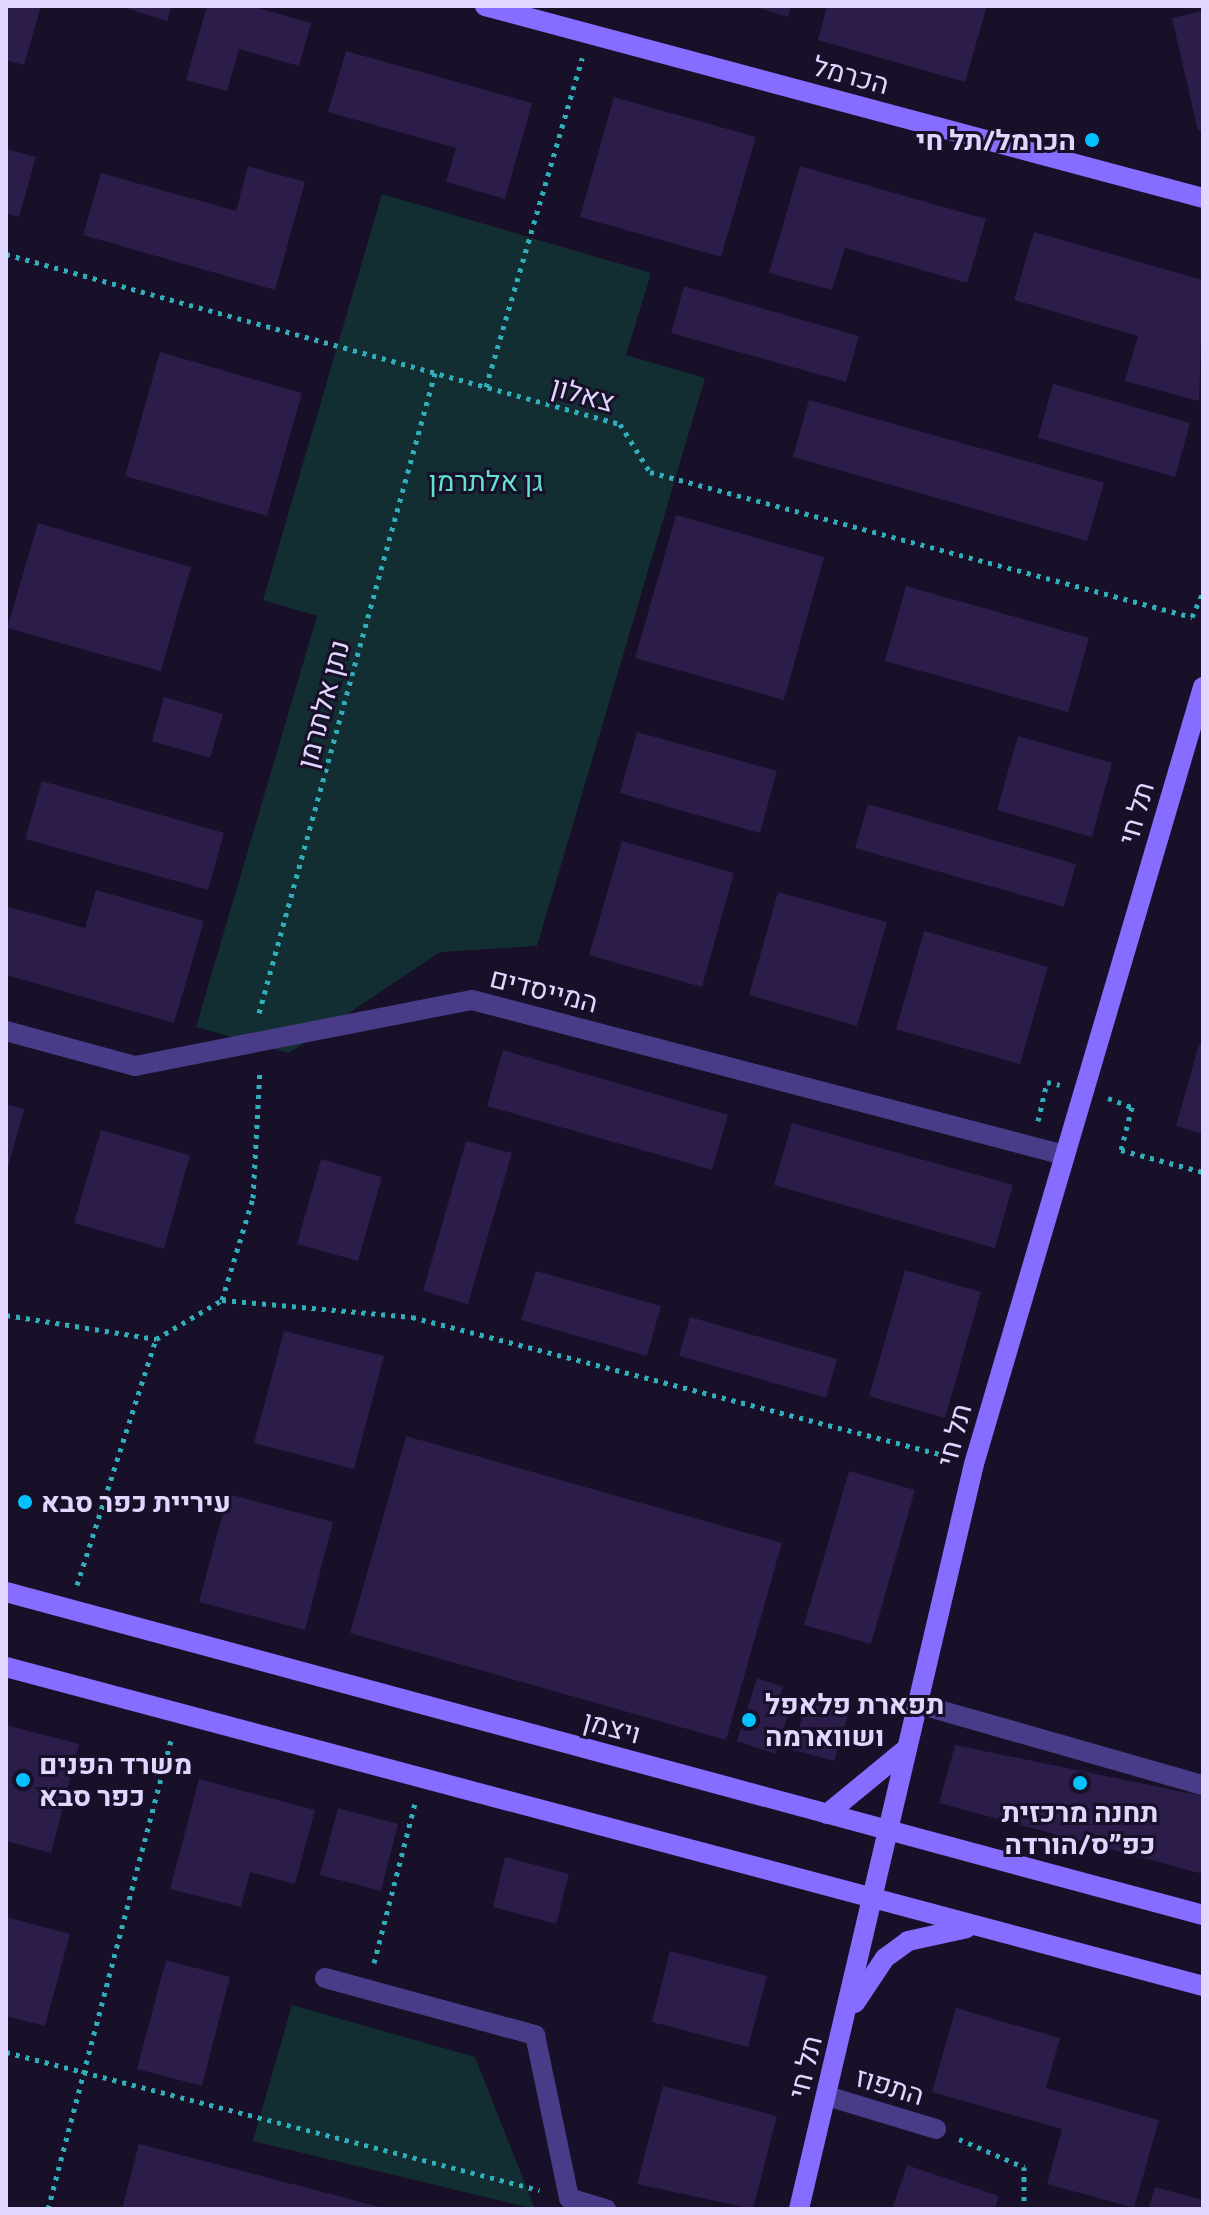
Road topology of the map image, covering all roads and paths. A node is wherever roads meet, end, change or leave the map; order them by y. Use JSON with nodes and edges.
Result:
{"nodes":[{"id":1,"x":485,"y":6,"type":"edge"},
{"id":2,"x":590,"y":34,"type":"junction"},
{"id":3,"x":1203,"y":198,"type":"edge"},
{"id":4,"x":6,"y":254,"type":"edge"},
{"id":5,"x":435,"y":373,"type":"junction"},
{"id":6,"x":486,"y":387,"type":"junction"},
{"id":7,"x":1203,"y":592,"type":"edge"},
{"id":8,"x":1203,"y":687,"type":"edge"},
{"id":9,"x":6,"y":1031,"type":"edge"},
{"id":10,"x":261,"y":1046,"type":"junction"},
{"id":11,"x":1064,"y":1155,"type":"junction"},
{"id":12,"x":222,"y":1300,"type":"junction"},
{"id":13,"x":6,"y":1315,"type":"edge"},
{"id":14,"x":156,"y":1339,"type":"junction"},
{"id":15,"x":974,"y":1464,"type":"junction"},
{"id":16,"x":6,"y":1592,"type":"edge"},
{"id":17,"x":69,"y":1609,"type":"junction"},
{"id":18,"x":6,"y":1667,"type":"edge"},
{"id":19,"x":918,"y":1704,"type":"junction"},
{"id":20,"x":179,"y":1713,"type":"junction"},
{"id":21,"x":906,"y":1749,"type":"junction"},
{"id":22,"x":421,"y":1778,"type":"junction"},
{"id":23,"x":1203,"y":1785,"type":"edge"},
{"id":24,"x":827,"y":1814,"type":"junction"},
{"id":25,"x":884,"y":1829,"type":"junction"},
{"id":26,"x":870,"y":1898,"type":"junction"},
{"id":27,"x":1203,"y":1915,"type":"edge"},
{"id":28,"x":987,"y":1928,"type":"junction"},
{"id":29,"x":325,"y":1978,"type":"dead end"},
{"id":30,"x":1203,"y":1986,"type":"edge"},
{"id":31,"x":367,"y":1989,"type":"junction"},
{"id":32,"x":844,"y":2025,"type":"junction"},
{"id":33,"x":6,"y":2052,"type":"edge"},
{"id":34,"x":84,"y":2072,"type":"junction"},
{"id":35,"x":827,"y":2096,"type":"junction"},
{"id":36,"x":936,"y":2129,"type":"joint"},
{"id":37,"x":569,"y":2198,"type":"junction"},
{"id":38,"x":48,"y":2209,"type":"edge"},
{"id":39,"x":606,"y":2209,"type":"edge"},
{"id":40,"x":799,"y":2209,"type":"edge"},
{"id":41,"x":1024,"y":2209,"type":"edge"}],
"edges":[{"from":1,"to":2,"type":"main road","name":"הכרמל"},
{"from":2,"to":3,"type":"main road","name":"הכרמל"},
{"from":2,"to":6,"type":"path"},
{"from":4,"to":5,"type":"path","name":"צאלון"},
{"from":5,"to":6,"type":"path","name":"צאלון"},
{"from":5,"to":10,"type":"path","name":"נתן אלתרמן"},
{"from":6,"to":7,"type":"path","name":"צאלון"},
{"from":8,"to":11,"type":"main road","name":"תל חי"},
{"from":9,"to":10,"type":"street","name":"המייסדים"},
{"from":10,"to":11,"type":"street","name":"המייסדים"},
{"from":10,"to":12,"type":"path","name":"נתן אלתרמן"},
{"from":11,"to":15,"type":"main road","name":"תל חי"},
{"from":12,"to":14,"type":"path"},
{"from":12,"to":15,"type":"path"},
{"from":13,"to":14,"type":"path"},
{"from":14,"to":17,"type":"path"},
{"from":15,"to":19,"type":"main road","name":"תל חי"},
{"from":16,"to":17,"type":"main road","name":"ויצמן"},
{"from":17,"to":24,"type":"main road","name":"ויצמן"},
{"from":18,"to":20,"type":"main road"},
{"from":19,"to":21,"type":"main road","name":"תל חי"},
{"from":19,"to":23,"type":"street"},
{"from":20,"to":22,"type":"main road"},
{"from":20,"to":34,"type":"path"},
{"from":21,"to":24,"type":"main road"},
{"from":21,"to":25,"type":"main road","name":"תל חי"},
{"from":22,"to":26,"type":"main road"},
{"from":22,"to":31,"type":"path"},
{"from":24,"to":25,"type":"main road","name":"ויצמן"},
{"from":25,"to":26,"type":"main road","name":"תל חי"},
{"from":25,"to":27,"type":"main road","name":"ויצמן"},
{"from":26,"to":28,"type":"main road"},
{"from":26,"to":32,"type":"main road","name":"תל חי"},
{"from":28,"to":30,"type":"main road"},
{"from":28,"to":32,"type":"main road"},
{"from":29,"to":31,"type":"street"},
{"from":31,"to":37,"type":"street"},
{"from":32,"to":35,"type":"main road","name":"תל חי"},
{"from":33,"to":34,"type":"path"},
{"from":34,"to":37,"type":"path"},
{"from":34,"to":38,"type":"path"},
{"from":35,"to":36,"type":"street","name":"התפוז"},
{"from":35,"to":40,"type":"main road","name":"תל חי"},
{"from":36,"to":41,"type":"path"},
{"from":37,"to":39,"type":"street"}]}
